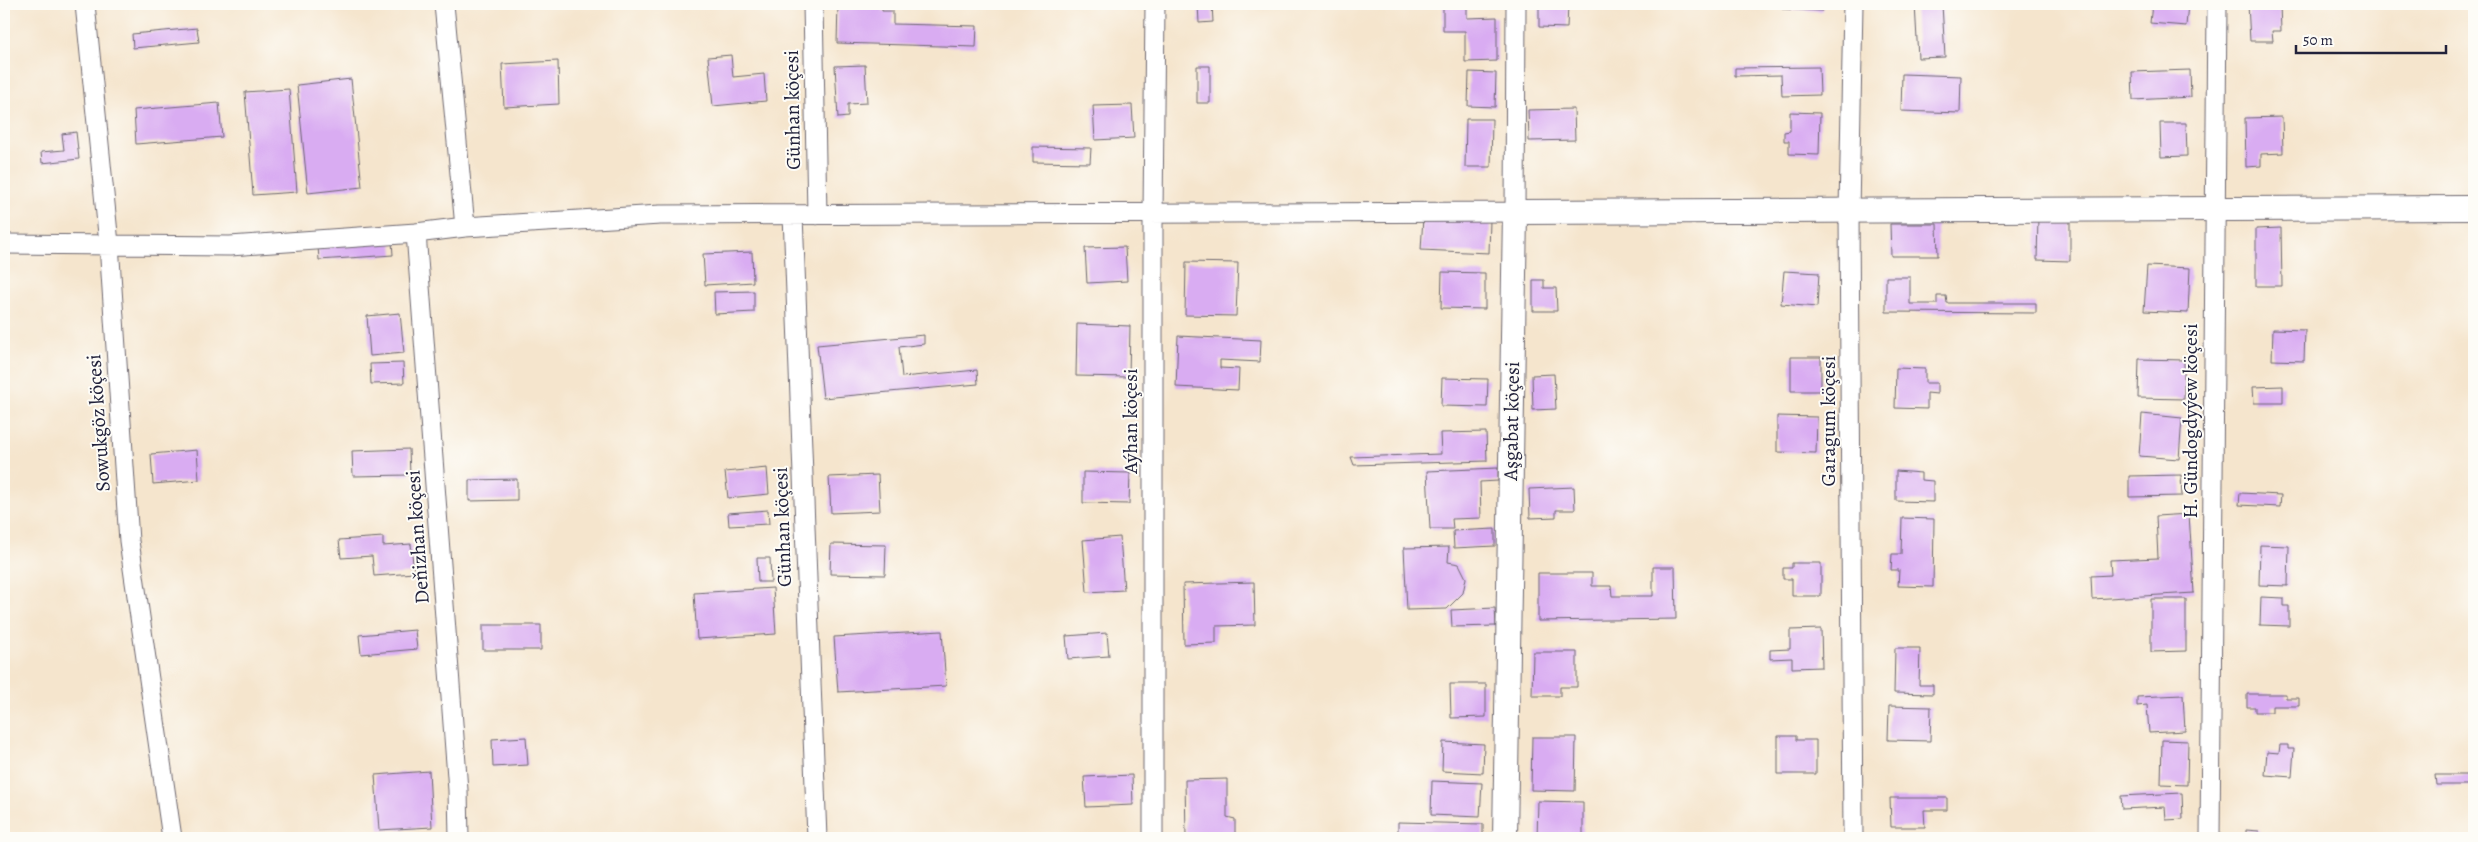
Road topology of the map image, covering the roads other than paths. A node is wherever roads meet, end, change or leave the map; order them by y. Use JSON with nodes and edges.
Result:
{"nodes":[{"id":1,"x":85,"y":4,"type":"edge"},
{"id":2,"x":444,"y":4,"type":"edge"},
{"id":3,"x":813,"y":4,"type":"edge"},
{"id":4,"x":1155,"y":4,"type":"edge"},
{"id":5,"x":1516,"y":4,"type":"edge"},
{"id":6,"x":1853,"y":4,"type":"edge"},
{"id":7,"x":2217,"y":4,"type":"edge"},
{"id":8,"x":2474,"y":208,"type":"edge"},
{"id":9,"x":2214,"y":210,"type":"junction"},
{"id":10,"x":1849,"y":211,"type":"junction"},
{"id":11,"x":1515,"y":212,"type":"junction"},
{"id":12,"x":1152,"y":214,"type":"junction"},
{"id":13,"x":793,"y":215,"type":"junction"},
{"id":14,"x":817,"y":215,"type":"junction"},
{"id":15,"x":465,"y":227,"type":"junction"},
{"id":16,"x":416,"y":233,"type":"junction"},
{"id":17,"x":4,"y":244,"type":"edge"},
{"id":18,"x":109,"y":244,"type":"junction"},
{"id":19,"x":172,"y":838,"type":"edge"},
{"id":20,"x":459,"y":838,"type":"edge"},
{"id":21,"x":817,"y":838,"type":"edge"},
{"id":22,"x":1153,"y":838,"type":"edge"},
{"id":23,"x":1505,"y":838,"type":"edge"},
{"id":24,"x":1853,"y":838,"type":"edge"},
{"id":25,"x":2210,"y":838,"type":"edge"}],
"edges":[{"from":1,"to":18,"type":"street","name":"Sowukgöz köçesi"},
{"from":2,"to":15,"type":"street"},
{"from":3,"to":14,"type":"street","name":"Günhan köçesi"},
{"from":4,"to":12,"type":"street","name":"Aýhan köçesi"},
{"from":5,"to":11,"type":"street","name":"Aşgabat köçesi"},
{"from":6,"to":10,"type":"street","name":"Garagum köçesi"},
{"from":7,"to":9,"type":"street","name":"H. Gündogdyýew köçesi"},
{"from":8,"to":9,"type":"street"},
{"from":9,"to":10,"type":"street"},
{"from":9,"to":25,"type":"street","name":"H. Gündogdyýew köçesi"},
{"from":10,"to":11,"type":"street"},
{"from":10,"to":24,"type":"street","name":"Garagum köçesi"},
{"from":11,"to":12,"type":"street"},
{"from":11,"to":23,"type":"street","name":"Aşgabat köçesi"},
{"from":12,"to":14,"type":"street"},
{"from":12,"to":22,"type":"street","name":"Aýhan köçesi"},
{"from":13,"to":14,"type":"street"},
{"from":13,"to":15,"type":"street"},
{"from":13,"to":21,"type":"street","name":"Günhan köçesi"},
{"from":15,"to":16,"type":"street"},
{"from":16,"to":18,"type":"street"},
{"from":16,"to":20,"type":"street","name":"Deňizhan köçesi"},
{"from":17,"to":18,"type":"street"},
{"from":18,"to":19,"type":"street","name":"Sowukgöz köçesi"}]}
